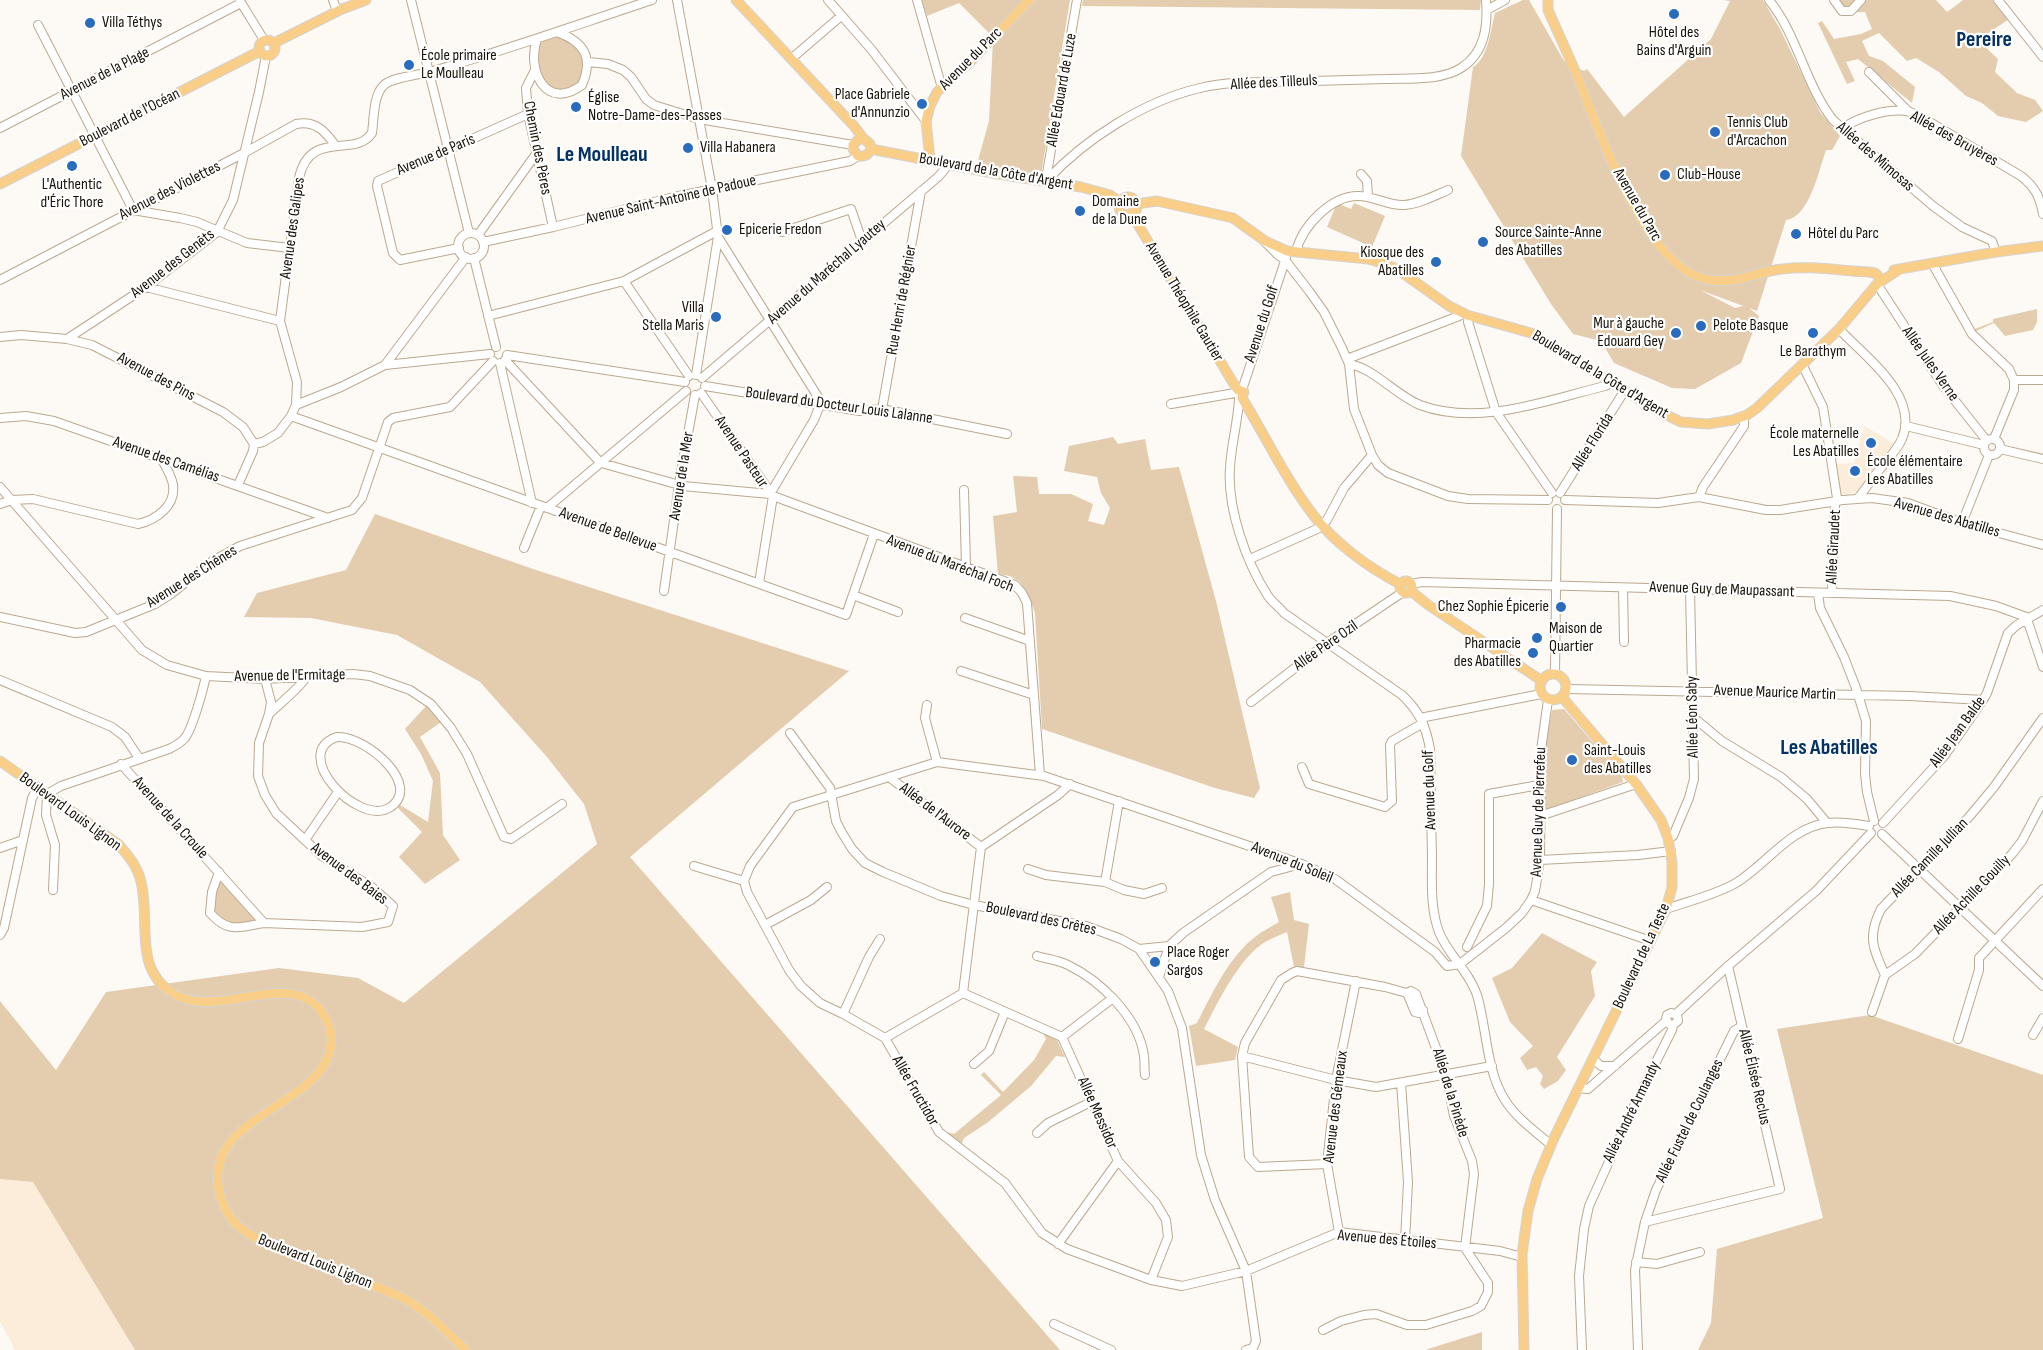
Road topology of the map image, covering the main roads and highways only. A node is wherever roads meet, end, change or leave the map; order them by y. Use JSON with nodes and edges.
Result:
{"nodes":[{"id":1,"x":366,"y":0,"type":"edge"},
{"id":2,"x":736,"y":0,"type":"edge"},
{"id":3,"x":1029,"y":0,"type":"edge"},
{"id":4,"x":1538,"y":0,"type":"edge"},
{"id":5,"x":1548,"y":5,"type":"edge"},
{"id":6,"x":274,"y":43,"type":"junction"},
{"id":7,"x":263,"y":53,"type":"junction"},
{"id":8,"x":863,"y":138,"type":"junction"},
{"id":9,"x":871,"y":149,"type":"junction"},
{"id":10,"x":930,"y":160,"type":"junction"},
{"id":11,"x":0,"y":184,"type":"edge"},
{"id":12,"x":1120,"y":202,"type":"junction"},
{"id":13,"x":1136,"y":204,"type":"junction"},
{"id":14,"x":1131,"y":213,"type":"junction"},
{"id":15,"x":2043,"y":246,"type":"edge"},
{"id":16,"x":1879,"y":280,"type":"junction"},
{"id":17,"x":1542,"y":681,"type":"junction"},
{"id":18,"x":1564,"y":693,"type":"junction"},
{"id":19,"x":0,"y":761,"type":"edge"},
{"id":20,"x":466,"y":1350,"type":"edge"},
{"id":21,"x":1524,"y":1350,"type":"edge"}],
"edges":[{"from":1,"to":6,"type":"main road"},
{"from":2,"to":8,"type":"main road"},
{"from":3,"to":10,"type":"main road","name":"Avenue du Parc"},
{"from":4,"to":5,"type":"main road","name":"Avenue du Parc"},
{"from":5,"to":16,"type":"main road","name":"Avenue du Parc"},
{"from":6,"to":7,"type":"main road"},
{"from":6,"to":7,"type":"main road"},
{"from":7,"to":11,"type":"main road","name":"Boulevard de l'Océan"},
{"from":8,"to":9,"type":"main road"},
{"from":8,"to":9,"type":"main road"},
{"from":9,"to":10,"type":"main road","name":"Boulevard de la Côte d'Argent"},
{"from":10,"to":12,"type":"main road","name":"Boulevard de la Côte d'Argent"},
{"from":12,"to":13,"type":"main road"},
{"from":12,"to":14,"type":"main road"},
{"from":13,"to":14,"type":"main road"},
{"from":13,"to":16,"type":"main road","name":"Boulevard de la Côte d'Argent"},
{"from":14,"to":17,"type":"main road","name":"Avenue Théophile Gautier"},
{"from":15,"to":16,"type":"main road"},
{"from":17,"to":18,"type":"main road"},
{"from":17,"to":18,"type":"main road"},
{"from":18,"to":21,"type":"main road","name":"Boulevard de La Teste"},
{"from":19,"to":20,"type":"main road","name":"Boulevard Louis Lignon"}]}
